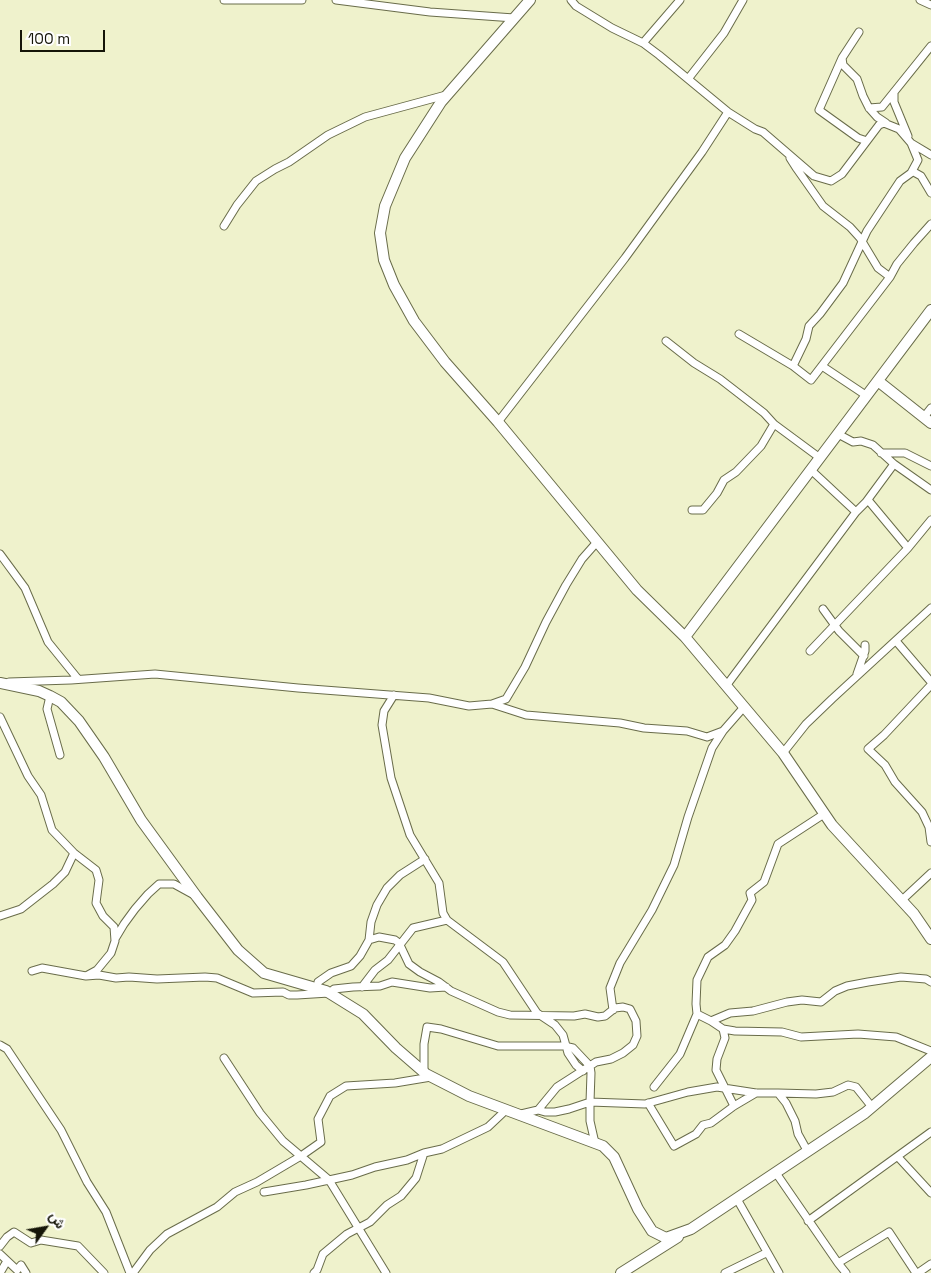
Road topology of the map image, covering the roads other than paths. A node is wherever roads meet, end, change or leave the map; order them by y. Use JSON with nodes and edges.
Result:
{"nodes":[{"id":1,"x":224,"y":0,"type":"edge"},
{"id":2,"x":256,"y":0,"type":"edge"},
{"id":3,"x":302,"y":0,"type":"edge"},
{"id":4,"x":336,"y":0,"type":"edge"},
{"id":5,"x":530,"y":0,"type":"edge"},
{"id":6,"x":572,"y":0,"type":"edge"},
{"id":7,"x":680,"y":0,"type":"edge"},
{"id":8,"x":743,"y":0,"type":"edge"},
{"id":9,"x":920,"y":0,"type":"edge"},
{"id":10,"x":931,"y":5,"type":"edge"},
{"id":11,"x":514,"y":18,"type":"junction"},
{"id":12,"x":859,"y":32,"type":"dead end"},
{"id":13,"x":643,"y":43,"type":"junction"},
{"id":14,"x":931,"y":46,"type":"edge"},
{"id":15,"x":842,"y":58,"type":"junction"},
{"id":16,"x":688,"y":79,"type":"junction"},
{"id":17,"x":894,"y":92,"type":"junction"},
{"id":18,"x":447,"y":95,"type":"junction"},
{"id":19,"x":869,"y":108,"type":"junction"},
{"id":20,"x":728,"y":112,"type":"junction"},
{"id":21,"x":886,"y":123,"type":"junction"},
{"id":22,"x":867,"y":141,"type":"junction"},
{"id":23,"x":911,"y":143,"type":"junction"},
{"id":24,"x":788,"y":153,"type":"junction"},
{"id":25,"x":931,"y":155,"type":"edge"},
{"id":26,"x":912,"y":171,"type":"junction"},
{"id":27,"x":931,"y":193,"type":"edge"},
{"id":28,"x":931,"y":224,"type":"edge"},
{"id":29,"x":224,"y":226,"type":"dead end"},
{"id":30,"x":862,"y":242,"type":"junction"},
{"id":31,"x":890,"y":277,"type":"junction"},
{"id":32,"x":931,"y":310,"type":"edge"},
{"id":33,"x":739,"y":334,"type":"dead end"},
{"id":34,"x":666,"y":342,"type":"dead end"},
{"id":35,"x":793,"y":366,"type":"junction"},
{"id":36,"x":822,"y":366,"type":"junction"},
{"id":37,"x":878,"y":381,"type":"junction"},
{"id":38,"x":867,"y":396,"type":"junction"},
{"id":39,"x":931,"y":408,"type":"edge"},
{"id":40,"x":927,"y":420,"type":"edge"},
{"id":41,"x":498,"y":422,"type":"junction"},
{"id":42,"x":774,"y":424,"type":"junction"},
{"id":43,"x":838,"y":434,"type":"junction"},
{"id":44,"x":881,"y":453,"type":"junction"},
{"id":45,"x":820,"y":458,"type":"junction"},
{"id":46,"x":894,"y":464,"type":"junction"},
{"id":47,"x":931,"y":466,"type":"edge"},
{"id":48,"x":811,"y":470,"type":"junction"},
{"id":49,"x":931,"y":490,"type":"edge"},
{"id":50,"x":866,"y":502,"type":"junction"},
{"id":51,"x":692,"y":510,"type":"dead end"},
{"id":52,"x":856,"y":512,"type":"junction"},
{"id":53,"x":931,"y":520,"type":"edge"},
{"id":54,"x":597,"y":542,"type":"junction"},
{"id":55,"x":908,"y":548,"type":"junction"},
{"id":56,"x":0,"y":554,"type":"edge"},
{"id":57,"x":931,"y":608,"type":"edge"},
{"id":58,"x":823,"y":609,"type":"dead end"},
{"id":59,"x":835,"y":626,"type":"junction"},
{"id":60,"x":685,"y":637,"type":"junction"},
{"id":61,"x":896,"y":641,"type":"junction"},
{"id":62,"x":865,"y":645,"type":"dead end"},
{"id":63,"x":810,"y":651,"type":"dead end"},
{"id":64,"x":864,"y":656,"type":"junction"},
{"id":65,"x":856,"y":677,"type":"junction"},
{"id":66,"x":78,"y":680,"type":"junction"},
{"id":67,"x":0,"y":682,"type":"edge"},
{"id":68,"x":931,"y":683,"type":"edge"},
{"id":69,"x":726,"y":686,"type":"junction"},
{"id":70,"x":394,"y":695,"type":"junction"},
{"id":71,"x":50,"y":696,"type":"junction"},
{"id":72,"x":492,"y":704,"type":"junction"},
{"id":73,"x":744,"y":707,"type":"junction"},
{"id":74,"x":0,"y":718,"type":"edge"},
{"id":75,"x":723,"y":731,"type":"junction"},
{"id":76,"x":783,"y":753,"type":"junction"},
{"id":77,"x":60,"y":755,"type":"dead end"},
{"id":78,"x":824,"y":814,"type":"junction"},
{"id":79,"x":931,"y":842,"type":"edge"},
{"id":80,"x":74,"y":853,"type":"junction"},
{"id":81,"x":425,"y":859,"type":"junction"},
{"id":82,"x":931,"y":873,"type":"edge"},
{"id":83,"x":197,"y":897,"type":"junction"},
{"id":84,"x":901,"y":901,"type":"junction"},
{"id":85,"x":914,"y":914,"type":"junction"},
{"id":86,"x":0,"y":916,"type":"edge"},
{"id":87,"x":448,"y":920,"type":"junction"},
{"id":88,"x":931,"y":926,"type":"edge"},
{"id":89,"x":115,"y":939,"type":"junction"},
{"id":90,"x":931,"y":939,"type":"edge"},
{"id":91,"x":368,"y":940,"type":"junction"},
{"id":92,"x":400,"y":945,"type":"junction"},
{"id":93,"x":32,"y":971,"type":"dead end"},
{"id":94,"x":86,"y":976,"type":"junction"},
{"id":95,"x":931,"y":982,"type":"edge"},
{"id":96,"x":362,"y":987,"type":"junction"},
{"id":97,"x":446,"y":987,"type":"junction"},
{"id":98,"x":316,"y":989,"type":"junction"},
{"id":99,"x":329,"y":993,"type":"junction"},
{"id":100,"x":613,"y":1010,"type":"junction"},
{"id":101,"x":697,"y":1014,"type":"junction"},
{"id":102,"x":541,"y":1016,"type":"junction"},
{"id":103,"x":711,"y":1021,"type":"junction"},
{"id":104,"x":723,"y":1029,"type":"junction"},
{"id":105,"x":0,"y":1045,"type":"edge"},
{"id":106,"x":565,"y":1046,"type":"junction"},
{"id":107,"x":931,"y":1051,"type":"edge"},
{"id":108,"x":931,"y":1057,"type":"edge"},
{"id":109,"x":224,"y":1058,"type":"dead end"},
{"id":110,"x":590,"y":1066,"type":"junction"},
{"id":111,"x":583,"y":1071,"type":"junction"},
{"id":112,"x":427,"y":1074,"type":"junction"},
{"id":113,"x":654,"y":1087,"type":"dead end"},
{"id":114,"x":725,"y":1088,"type":"junction"},
{"id":115,"x":756,"y":1093,"type":"junction"},
{"id":116,"x":778,"y":1093,"type":"junction"},
{"id":117,"x":590,"y":1102,"type":"junction"},
{"id":118,"x":648,"y":1103,"type":"junction"},
{"id":119,"x":734,"y":1106,"type":"junction"},
{"id":120,"x":872,"y":1107,"type":"junction"},
{"id":121,"x":506,"y":1110,"type":"junction"},
{"id":122,"x":538,"y":1110,"type":"junction"},
{"id":123,"x":518,"y":1115,"type":"junction"},
{"id":124,"x":931,"y":1132,"type":"edge"},
{"id":125,"x":595,"y":1143,"type":"junction"},
{"id":126,"x":808,"y":1152,"type":"junction"},
{"id":127,"x":424,"y":1153,"type":"junction"},
{"id":128,"x":301,"y":1156,"type":"junction"},
{"id":129,"x":898,"y":1156,"type":"junction"},
{"id":130,"x":776,"y":1173,"type":"junction"},
{"id":131,"x":330,"y":1180,"type":"junction"},
{"id":132,"x":264,"y":1192,"type":"dead end"},
{"id":133,"x":931,"y":1193,"type":"edge"},
{"id":134,"x":737,"y":1199,"type":"junction"},
{"id":135,"x":808,"y":1221,"type":"junction"},
{"id":136,"x":358,"y":1228,"type":"junction"},
{"id":137,"x":691,"y":1229,"type":"junction"},
{"id":138,"x":0,"y":1246,"type":"edge"},
{"id":139,"x":766,"y":1253,"type":"junction"},
{"id":140,"x":0,"y":1254,"type":"edge"},
{"id":141,"x":7,"y":1261,"type":"junction"},
{"id":142,"x":838,"y":1263,"type":"junction"},
{"id":143,"x":931,"y":1264,"type":"edge"},
{"id":144,"x":0,"y":1273,"type":"edge"},
{"id":145,"x":26,"y":1273,"type":"edge"},
{"id":146,"x":104,"y":1273,"type":"edge"},
{"id":147,"x":132,"y":1273,"type":"edge"},
{"id":148,"x":314,"y":1273,"type":"edge"},
{"id":149,"x":386,"y":1273,"type":"edge"},
{"id":150,"x":621,"y":1273,"type":"edge"},
{"id":151,"x":725,"y":1273,"type":"edge"},
{"id":152,"x":779,"y":1273,"type":"edge"},
{"id":153,"x":846,"y":1273,"type":"edge"},
{"id":154,"x":917,"y":1273,"type":"edge"}],
"edges":[{"from":1,"to":2,"type":"street"},
{"from":2,"to":3,"type":"street"},
{"from":4,"to":11,"type":"street"},
{"from":5,"to":11,"type":"street"},
{"from":6,"to":13,"type":"street"},
{"from":7,"to":13,"type":"street"},
{"from":8,"to":16,"type":"street"},
{"from":9,"to":10,"type":"street"},
{"from":11,"to":18,"type":"street"},
{"from":12,"to":15,"type":"street"},
{"from":13,"to":16,"type":"street"},
{"from":14,"to":17,"type":"street"},
{"from":15,"to":19,"type":"street"},
{"from":15,"to":22,"type":"street"},
{"from":16,"to":20,"type":"street"},
{"from":17,"to":19,"type":"street"},
{"from":17,"to":23,"type":"street"},
{"from":18,"to":29,"type":"street"},
{"from":18,"to":41,"type":"street"},
{"from":19,"to":21,"type":"street"},
{"from":20,"to":24,"type":"street"},
{"from":20,"to":41,"type":"street"},
{"from":21,"to":22,"type":"street"},
{"from":21,"to":23,"type":"street"},
{"from":22,"to":24,"type":"street"},
{"from":23,"to":25,"type":"street"},
{"from":23,"to":26,"type":"street"},
{"from":24,"to":30,"type":"street"},
{"from":26,"to":27,"type":"street"},
{"from":26,"to":30,"type":"street"},
{"from":28,"to":31,"type":"street"},
{"from":30,"to":31,"type":"street"},
{"from":30,"to":35,"type":"street"},
{"from":31,"to":36,"type":"street"},
{"from":32,"to":37,"type":"street"},
{"from":33,"to":35,"type":"street"},
{"from":34,"to":42,"type":"street"},
{"from":35,"to":36,"type":"street"},
{"from":36,"to":38,"type":"street"},
{"from":37,"to":38,"type":"street"},
{"from":37,"to":40,"type":"street"},
{"from":38,"to":43,"type":"street"},
{"from":39,"to":40,"type":"street"},
{"from":41,"to":54,"type":"street"},
{"from":42,"to":45,"type":"street"},
{"from":42,"to":51,"type":"street"},
{"from":43,"to":44,"type":"street"},
{"from":43,"to":45,"type":"street"},
{"from":44,"to":46,"type":"street"},
{"from":44,"to":47,"type":"street"},
{"from":45,"to":48,"type":"street"},
{"from":46,"to":49,"type":"street"},
{"from":46,"to":50,"type":"street"},
{"from":48,"to":52,"type":"street"},
{"from":48,"to":60,"type":"street"},
{"from":50,"to":52,"type":"street"},
{"from":50,"to":55,"type":"street"},
{"from":52,"to":69,"type":"street"},
{"from":53,"to":55,"type":"street"},
{"from":54,"to":60,"type":"street"},
{"from":54,"to":72,"type":"street"},
{"from":55,"to":59,"type":"street"},
{"from":56,"to":66,"type":"street"},
{"from":57,"to":61,"type":"street"},
{"from":58,"to":59,"type":"street"},
{"from":59,"to":63,"type":"street"},
{"from":59,"to":64,"type":"street"},
{"from":60,"to":69,"type":"street"},
{"from":61,"to":65,"type":"street"},
{"from":61,"to":68,"type":"street"},
{"from":62,"to":64,"type":"street"},
{"from":64,"to":65,"type":"street"},
{"from":65,"to":76,"type":"street"},
{"from":66,"to":67,"type":"street"},
{"from":66,"to":70,"type":"street"},
{"from":67,"to":71,"type":"street"},
{"from":68,"to":79,"type":"street"},
{"from":69,"to":73,"type":"street"},
{"from":70,"to":72,"type":"street"},
{"from":70,"to":81,"type":"street"},
{"from":71,"to":77,"type":"street"},
{"from":71,"to":83,"type":"street"},
{"from":72,"to":75,"type":"street"},
{"from":73,"to":75,"type":"street"},
{"from":73,"to":76,"type":"street"},
{"from":74,"to":80,"type":"street"},
{"from":75,"to":100,"type":"street"},
{"from":76,"to":78,"type":"street"},
{"from":78,"to":84,"type":"street"},
{"from":78,"to":101,"type":"street"},
{"from":80,"to":86,"type":"street"},
{"from":80,"to":89,"type":"street"},
{"from":81,"to":87,"type":"street"},
{"from":81,"to":91,"type":"street"},
{"from":82,"to":84,"type":"street"},
{"from":83,"to":89,"type":"street"},
{"from":83,"to":98,"type":"street"},
{"from":84,"to":85,"type":"street"},
{"from":85,"to":88,"type":"street"},
{"from":85,"to":90,"type":"street"},
{"from":87,"to":92,"type":"street"},
{"from":87,"to":102,"type":"street"},
{"from":89,"to":94,"type":"street"},
{"from":91,"to":92,"type":"street"},
{"from":91,"to":98,"type":"street"},
{"from":92,"to":96,"type":"street"},
{"from":92,"to":97,"type":"street"},
{"from":93,"to":94,"type":"street"},
{"from":94,"to":99,"type":"street"},
{"from":95,"to":103,"type":"street"},
{"from":96,"to":97,"type":"street"},
{"from":96,"to":99,"type":"street"},
{"from":97,"to":102,"type":"street"},
{"from":98,"to":99,"type":"street"},
{"from":99,"to":112,"type":"street"},
{"from":100,"to":102,"type":"street"},
{"from":100,"to":110,"type":"street"},
{"from":101,"to":103,"type":"street"},
{"from":101,"to":113,"type":"street"},
{"from":102,"to":106,"type":"street"},
{"from":103,"to":104,"type":"street"},
{"from":104,"to":107,"type":"street"},
{"from":104,"to":114,"type":"street"},
{"from":105,"to":147,"type":"street"},
{"from":106,"to":110,"type":"street"},
{"from":106,"to":111,"type":"street"},
{"from":106,"to":112,"type":"street"},
{"from":108,"to":120,"type":"street"},
{"from":109,"to":128,"type":"street"},
{"from":110,"to":111,"type":"street"},
{"from":110,"to":117,"type":"street"},
{"from":111,"to":122,"type":"street"},
{"from":112,"to":121,"type":"street"},
{"from":112,"to":128,"type":"street"},
{"from":114,"to":115,"type":"street"},
{"from":114,"to":118,"type":"street"},
{"from":114,"to":119,"type":"street"},
{"from":115,"to":116,"type":"street"},
{"from":115,"to":119,"type":"street"},
{"from":116,"to":120,"type":"street"},
{"from":116,"to":126,"type":"street"},
{"from":117,"to":118,"type":"street"},
{"from":117,"to":122,"type":"street"},
{"from":117,"to":125,"type":"street"},
{"from":118,"to":119,"type":"street"},
{"from":120,"to":126,"type":"street"},
{"from":121,"to":123,"type":"street"},
{"from":121,"to":127,"type":"street"},
{"from":122,"to":123,"type":"street"},
{"from":123,"to":125,"type":"street"},
{"from":124,"to":129,"type":"street"},
{"from":125,"to":137,"type":"street"},
{"from":126,"to":130,"type":"street"},
{"from":127,"to":131,"type":"street"},
{"from":127,"to":136,"type":"street"},
{"from":128,"to":131,"type":"street"},
{"from":128,"to":147,"type":"street"},
{"from":129,"to":133,"type":"street"},
{"from":129,"to":135,"type":"street"},
{"from":130,"to":134,"type":"street"},
{"from":130,"to":135,"type":"street"},
{"from":131,"to":132,"type":"street"},
{"from":131,"to":136,"type":"street"},
{"from":134,"to":137,"type":"street"},
{"from":134,"to":139,"type":"street"},
{"from":135,"to":142,"type":"street"},
{"from":136,"to":148,"type":"street"},
{"from":136,"to":149,"type":"street"},
{"from":137,"to":150,"type":"street"},
{"from":138,"to":146,"type":"street"},
{"from":139,"to":151,"type":"street"},
{"from":139,"to":152,"type":"street"},
{"from":140,"to":141,"type":"street"},
{"from":141,"to":144,"type":"street"},
{"from":141,"to":145,"type":"street"},
{"from":142,"to":153,"type":"street"},
{"from":142,"to":154,"type":"street"},
{"from":143,"to":154,"type":"street"}]}
